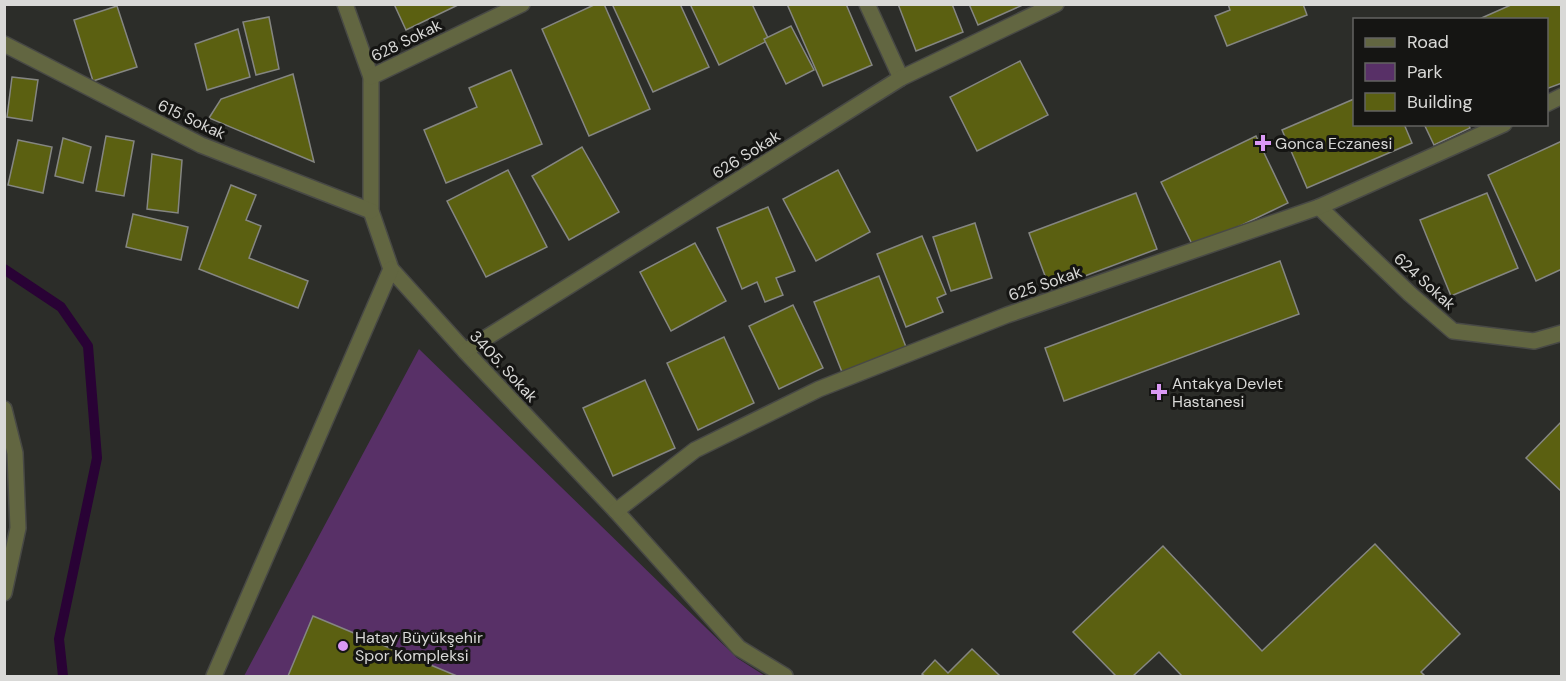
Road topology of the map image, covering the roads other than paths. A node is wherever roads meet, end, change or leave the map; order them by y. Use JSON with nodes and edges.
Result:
{"nodes":[{"id":1,"x":345,"y":4,"type":"edge"},
{"id":2,"x":522,"y":4,"type":"edge"},
{"id":3,"x":867,"y":4,"type":"edge"},
{"id":4,"x":1056,"y":4,"type":"edge"},
{"id":5,"x":4,"y":44,"type":"edge"},
{"id":6,"x":371,"y":77,"type":"junction"},
{"id":7,"x":901,"y":78,"type":"junction"},
{"id":8,"x":1562,"y":96,"type":"edge"},
{"id":9,"x":1548,"y":103,"type":"edge"},
{"id":10,"x":1499,"y":126,"type":"edge"},
{"id":11,"x":1319,"y":207,"type":"junction"},
{"id":12,"x":371,"y":211,"type":"junction"},
{"id":13,"x":391,"y":269,"type":"junction"},
{"id":14,"x":1562,"y":333,"type":"edge"},
{"id":15,"x":465,"y":351,"type":"junction"},
{"id":16,"x":4,"y":408,"type":"edge"},
{"id":17,"x":616,"y":511,"type":"junction"},
{"id":18,"x":6,"y":575,"type":"edge"},
{"id":19,"x":4,"y":593,"type":"edge"},
{"id":20,"x":214,"y":676,"type":"edge"},
{"id":21,"x":785,"y":676,"type":"edge"}],
"edges":[{"from":1,"to":6,"type":"street","name":"3405. Sokak"},
{"from":2,"to":6,"type":"street","name":"628 Sokak"},
{"from":3,"to":7,"type":"street"},
{"from":4,"to":7,"type":"street","name":"626 Sokak"},
{"from":5,"to":12,"type":"street","name":"615 Sokak"},
{"from":6,"to":12,"type":"street","name":"3405. Sokak"},
{"from":7,"to":15,"type":"street","name":"626 Sokak"},
{"from":8,"to":9,"type":"street"},
{"from":10,"to":11,"type":"street","name":"625 Sokak"},
{"from":11,"to":14,"type":"street","name":"624 Sokak"},
{"from":11,"to":17,"type":"street","name":"625 Sokak"},
{"from":12,"to":13,"type":"street","name":"3405. Sokak"},
{"from":13,"to":15,"type":"street","name":"3405. Sokak"},
{"from":13,"to":20,"type":"street"},
{"from":15,"to":17,"type":"street","name":"3405. Sokak"},
{"from":16,"to":18,"type":"street"},
{"from":17,"to":21,"type":"street","name":"3405. Sokak"},
{"from":18,"to":19,"type":"street"}]}
